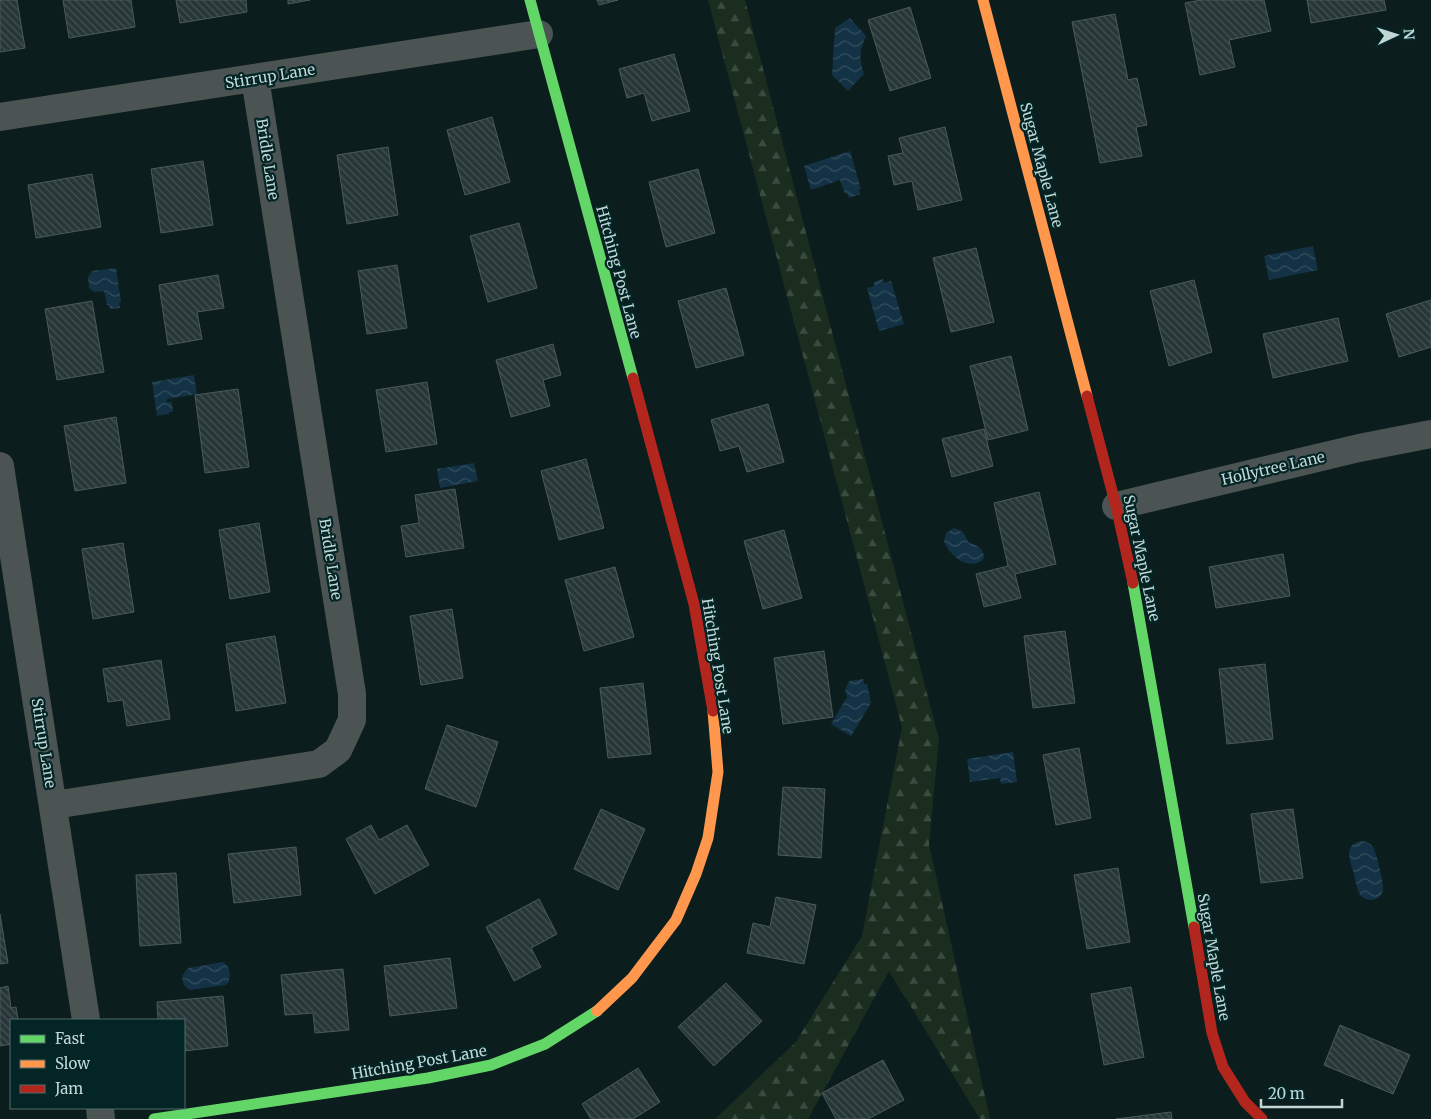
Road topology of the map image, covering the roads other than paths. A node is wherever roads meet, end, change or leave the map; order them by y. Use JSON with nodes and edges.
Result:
{"nodes":[{"id":1,"x":530,"y":0,"type":"edge"},
{"id":2,"x":983,"y":0,"type":"edge"},
{"id":3,"x":539,"y":34,"type":"junction"},
{"id":4,"x":255,"y":78,"type":"junction"},
{"id":5,"x":0,"y":117,"type":"edge"},
{"id":6,"x":1431,"y":434,"type":"edge"},
{"id":7,"x":0,"y":466,"type":"edge"},
{"id":8,"x":1116,"y":506,"type":"junction"},
{"id":9,"x":54,"y":805,"type":"junction"},
{"id":10,"x":86,"y":1019,"type":"edge"},
{"id":11,"x":154,"y":1119,"type":"edge"},
{"id":12,"x":1262,"y":1119,"type":"edge"}],
"edges":[{"from":1,"to":3,"type":"street","name":"Hitching Post Lane"},
{"from":2,"to":8,"type":"street","name":"Sugar Maple Lane"},
{"from":3,"to":4,"type":"street","name":"Stirrup Lane"},
{"from":3,"to":11,"type":"street","name":"Hitching Post Lane"},
{"from":4,"to":5,"type":"street","name":"Stirrup Lane"},
{"from":4,"to":9,"type":"street","name":"Bridle Lane"},
{"from":6,"to":8,"type":"street","name":"Hollytree Lane"},
{"from":7,"to":9,"type":"street","name":"Stirrup Lane"},
{"from":8,"to":12,"type":"street","name":"Sugar Maple Lane"},
{"from":9,"to":10,"type":"street","name":"Stirrup Lane"}]}
